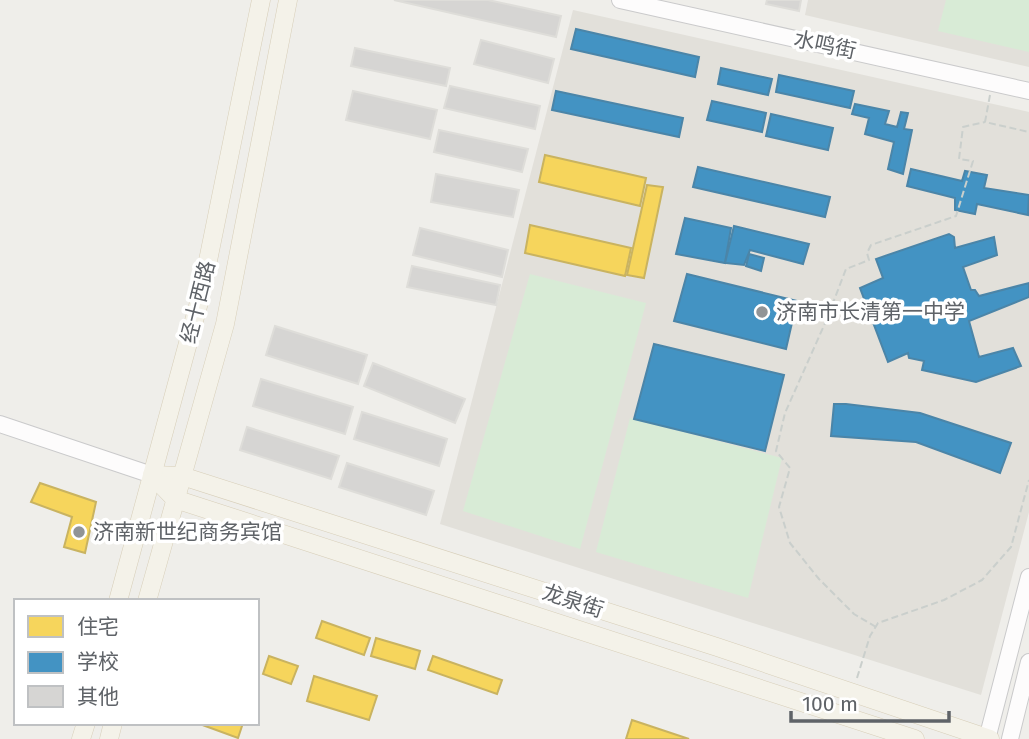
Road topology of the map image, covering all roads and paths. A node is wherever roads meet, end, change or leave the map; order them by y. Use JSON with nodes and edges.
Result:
{"nodes":[{"id":1,"x":261,"y":0,"type":"edge"},
{"id":2,"x":288,"y":0,"type":"edge"},
{"id":3,"x":620,"y":0,"type":"edge"},
{"id":4,"x":992,"y":82,"type":"junction"},
{"id":5,"x":1029,"y":91,"type":"edge"},
{"id":6,"x":985,"y":122,"type":"junction"},
{"id":7,"x":1029,"y":132,"type":"edge"},
{"id":8,"x":0,"y":424,"type":"edge"},
{"id":9,"x":152,"y":475,"type":"junction"},
{"id":10,"x":182,"y":476,"type":"junction"},
{"id":11,"x":1029,"y":480,"type":"edge"},
{"id":12,"x":175,"y":499,"type":"junction"},
{"id":13,"x":1029,"y":577,"type":"edge"},
{"id":14,"x":119,"y":599,"type":"edge"},
{"id":15,"x":148,"y":599,"type":"edge"},
{"id":16,"x":876,"y":627,"type":"junction"},
{"id":17,"x":1029,"y":662,"type":"edge"},
{"id":18,"x":852,"y":692,"type":"junction"},
{"id":19,"x":915,"y":739,"type":"edge"},
{"id":20,"x":988,"y":739,"type":"edge"},
{"id":21,"x":1010,"y":739,"type":"edge"}],
"edges":[{"from":1,"to":9,"type":"main road","name":"经十西路"},
{"from":2,"to":10,"type":"main road","name":"经十西路"},
{"from":3,"to":4,"type":"street","name":"水鸣街"},
{"from":4,"to":5,"type":"street","name":"水鸣街"},
{"from":4,"to":6,"type":"path"},
{"from":6,"to":7,"type":"path"},
{"from":6,"to":16,"type":"path"},
{"from":8,"to":9,"type":"street","name":"龙泉街"},
{"from":9,"to":10,"type":"main road","name":"龙泉街"},
{"from":9,"to":12,"type":"main road","name":"龙泉街"},
{"from":9,"to":14,"type":"main road","name":"经十西路"},
{"from":10,"to":12,"type":"main road","name":"经十西路"},
{"from":10,"to":18,"type":"main road","name":"龙泉街"},
{"from":11,"to":16,"type":"path"},
{"from":12,"to":15,"type":"main road","name":"经十西路"},
{"from":12,"to":19,"type":"main road","name":"龙泉街"},
{"from":13,"to":20,"type":"street"},
{"from":16,"to":18,"type":"path"},
{"from":17,"to":21,"type":"street"},
{"from":18,"to":20,"type":"main road","name":"龙泉街"}]}
